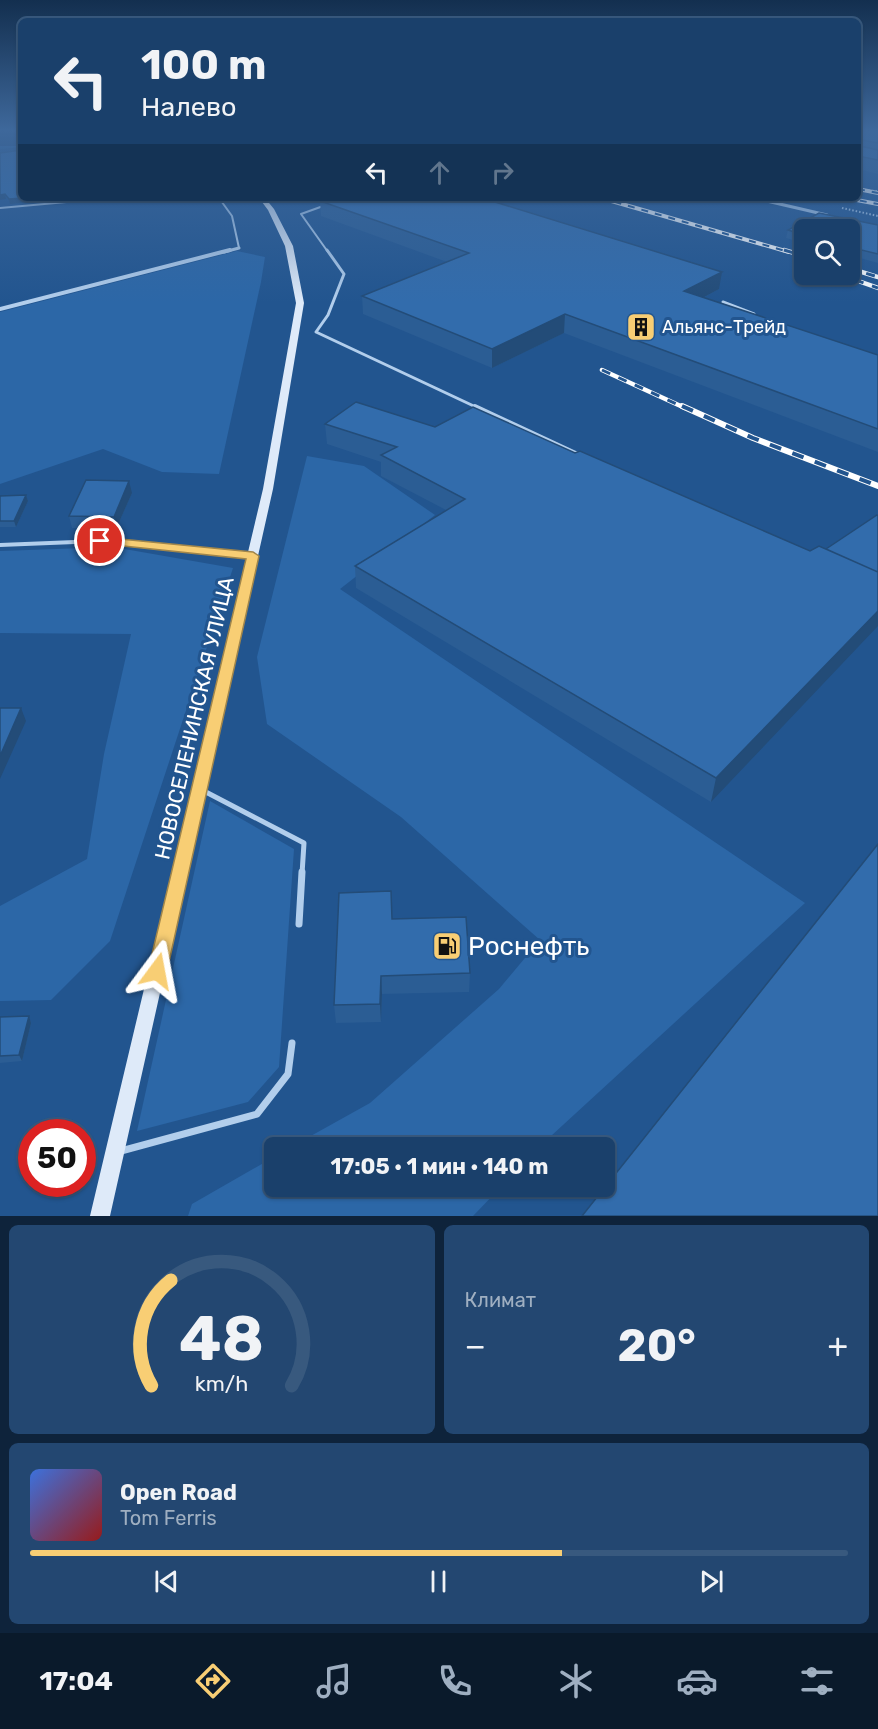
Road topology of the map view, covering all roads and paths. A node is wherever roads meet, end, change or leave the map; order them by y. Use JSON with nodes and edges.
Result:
{"nodes":[{"id":1,"x":861,"y":190,"type":"edge"},
{"id":2,"x":878,"y":191,"type":"edge"},
{"id":3,"x":78,"y":201,"type":"edge"},
{"id":4,"x":221,"y":201,"type":"edge"},
{"id":5,"x":264,"y":201,"type":"edge"},
{"id":6,"x":766,"y":201,"type":"edge"},
{"id":7,"x":334,"y":202,"type":"edge"},
{"id":8,"x":0,"y":208,"type":"edge"},
{"id":9,"x":833,"y":217,"type":"edge"},
{"id":10,"x":239,"y":248,"type":"joint"},
{"id":11,"x":723,"y":302,"type":"edge"},
{"id":12,"x":0,"y":309,"type":"edge"},
{"id":13,"x":756,"y":316,"type":"edge"},
{"id":14,"x":586,"y":458,"type":"edge"},
{"id":15,"x":0,"y":545,"type":"edge"},
{"id":16,"x":253,"y":556,"type":"junction"},
{"id":17,"x":199,"y":788,"type":"junction"},
{"id":18,"x":299,"y":924,"type":"dead end"},
{"id":19,"x":292,"y":1043,"type":"dead end"},
{"id":20,"x":115,"y":1153,"type":"junction"},
{"id":21,"x":100,"y":1216,"type":"edge"}],
"edges":[{"from":1,"to":2,"type":"path"},
{"from":3,"to":8,"type":"lane"},
{"from":4,"to":10,"type":"lane"},
{"from":5,"to":16,"type":"main road","name":"НОВОСЕЛЕНИНСКАЯ УЛИЦА"},
{"from":6,"to":9,"type":"street"},
{"from":7,"to":14,"type":"lane"},
{"from":10,"to":12,"type":"street"},
{"from":11,"to":13,"type":"lane"},
{"from":15,"to":16,"type":"lane"},
{"from":16,"to":17,"type":"main road","name":"НОВОСЕЛЕНИНСКАЯ УЛИЦА"},
{"from":17,"to":18,"type":"lane"},
{"from":17,"to":20,"type":"main road","name":"НОВОСЕЛЕНИНСКАЯ УЛИЦА"},
{"from":19,"to":20,"type":"lane"},
{"from":20,"to":21,"type":"main road","name":"НОВОСЕЛЕНИНСКАЯ УЛИЦА"}]}
